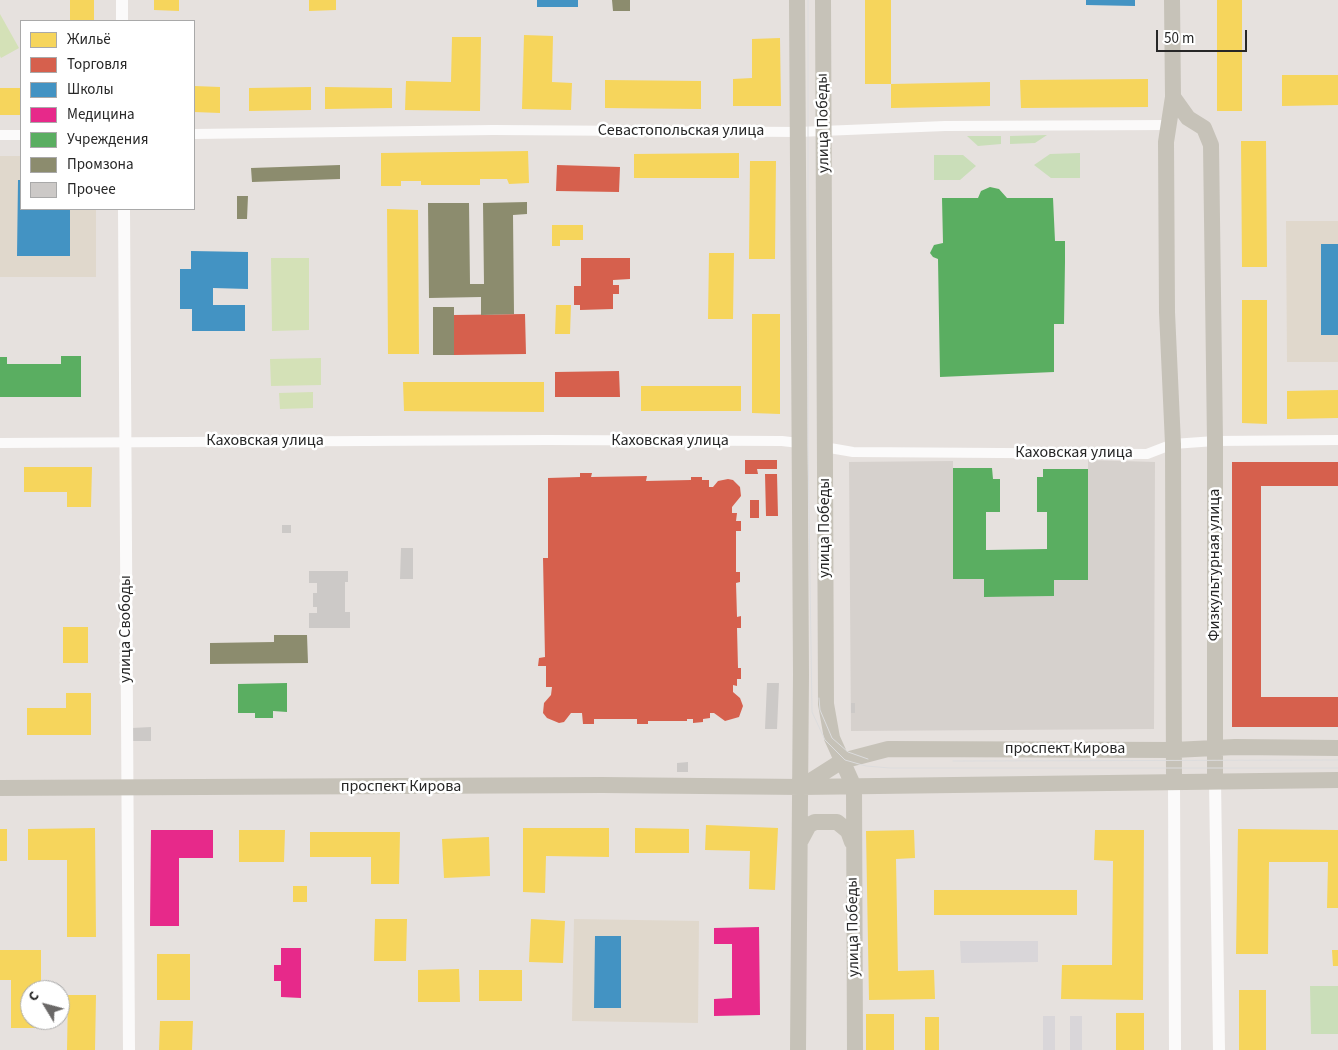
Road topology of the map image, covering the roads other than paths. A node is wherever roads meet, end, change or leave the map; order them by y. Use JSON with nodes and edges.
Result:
{"nodes":[{"id":1,"x":122,"y":0,"type":"edge"},
{"id":2,"x":798,"y":0,"type":"edge"},
{"id":3,"x":824,"y":0,"type":"edge"},
{"id":4,"x":1172,"y":0,"type":"edge"},
{"id":5,"x":122,"y":20,"type":"edge"},
{"id":6,"x":1172,"y":96,"type":"junction"},
{"id":7,"x":1197,"y":124,"type":"junction"},
{"id":8,"x":1168,"y":125,"type":"junction"},
{"id":9,"x":824,"y":131,"type":"junction"},
{"id":10,"x":798,"y":132,"type":"junction"},
{"id":11,"x":195,"y":134,"type":"edge"},
{"id":12,"x":0,"y":135,"type":"edge"},
{"id":13,"x":20,"y":135,"type":"edge"},
{"id":14,"x":1166,"y":142,"type":"junction"},
{"id":15,"x":124,"y":210,"type":"edge"},
{"id":16,"x":1338,"y":440,"type":"edge"},
{"id":17,"x":125,"y":441,"type":"junction"},
{"id":18,"x":1215,"y":441,"type":"junction"},
{"id":19,"x":0,"y":443,"type":"edge"},
{"id":20,"x":799,"y":443,"type":"junction"},
{"id":21,"x":1173,"y":444,"type":"junction"},
{"id":22,"x":824,"y":447,"type":"junction"},
{"id":23,"x":1215,"y":748,"type":"junction"},
{"id":24,"x":1338,"y":748,"type":"edge"},
{"id":25,"x":1174,"y":750,"type":"junction"},
{"id":26,"x":842,"y":761,"type":"junction"},
{"id":27,"x":1338,"y":780,"type":"edge"},
{"id":28,"x":1215,"y":781,"type":"junction"},
{"id":29,"x":1174,"y":782,"type":"junction"},
{"id":30,"x":854,"y":787,"type":"junction"},
{"id":31,"x":0,"y":788,"type":"edge"},
{"id":32,"x":127,"y":788,"type":"junction"},
{"id":33,"x":801,"y":788,"type":"junction"},
{"id":34,"x":852,"y":842,"type":"junction"},
{"id":35,"x":800,"y":843,"type":"junction"},
{"id":36,"x":129,"y":1050,"type":"edge"},
{"id":37,"x":798,"y":1050,"type":"edge"},
{"id":38,"x":855,"y":1050,"type":"edge"},
{"id":39,"x":1175,"y":1050,"type":"edge"},
{"id":40,"x":1218,"y":1050,"type":"edge"}],
"edges":[{"from":1,"to":5,"type":"street"},
{"from":2,"to":10,"type":"main road","name":"улица Победы"},
{"from":3,"to":9,"type":"main road","name":"улица Победы"},
{"from":4,"to":6,"type":"main road"},
{"from":6,"to":7,"type":"main road","name":"Физкультурная улица"},
{"from":6,"to":8,"type":"main road"},
{"from":7,"to":14,"type":"main road"},
{"from":7,"to":18,"type":"main road","name":"Физкультурная улица"},
{"from":8,"to":9,"type":"street","name":"Севастопольская улица"},
{"from":8,"to":14,"type":"main road"},
{"from":9,"to":10,"type":"street","name":"Севастопольская улица"},
{"from":9,"to":22,"type":"main road","name":"улица Победы"},
{"from":10,"to":11,"type":"street","name":"Севастопольская улица"},
{"from":10,"to":20,"type":"main road","name":"улица Победы"},
{"from":12,"to":13,"type":"street"},
{"from":14,"to":21,"type":"main road"},
{"from":15,"to":17,"type":"street","name":"улица Свободы"},
{"from":16,"to":18,"type":"street","name":"Каховская улица"},
{"from":17,"to":19,"type":"street","name":"Каховская улица"},
{"from":17,"to":20,"type":"street","name":"Каховская улица"},
{"from":17,"to":32,"type":"street","name":"улица Свободы"},
{"from":18,"to":21,"type":"street","name":"Каховская улица"},
{"from":18,"to":23,"type":"main road","name":"Физкультурная улица"},
{"from":20,"to":22,"type":"main road","name":"Каховская улица"},
{"from":20,"to":33,"type":"main road","name":"улица Победы"},
{"from":21,"to":22,"type":"street","name":"Каховская улица"},
{"from":21,"to":25,"type":"main road"},
{"from":22,"to":26,"type":"main road","name":"улица Победы"},
{"from":23,"to":24,"type":"main road","name":"проспект Кирова"},
{"from":23,"to":25,"type":"main road","name":"проспект Кирова"},
{"from":23,"to":28,"type":"main road","name":"Физкультурная улица"},
{"from":25,"to":26,"type":"main road","name":"проспект Кирова"},
{"from":25,"to":29,"type":"main road"},
{"from":26,"to":30,"type":"main road","name":"улица Победы"},
{"from":26,"to":33,"type":"main road","name":"проспект Кирова"},
{"from":27,"to":28,"type":"main road","name":"проспект Кирова"},
{"from":28,"to":29,"type":"main road","name":"проспект Кирова"},
{"from":28,"to":40,"type":"street","name":"Физкультурная улица"},
{"from":29,"to":30,"type":"main road","name":"проспект Кирова"},
{"from":29,"to":39,"type":"street"},
{"from":30,"to":33,"type":"main road","name":"проспект Кирова"},
{"from":30,"to":34,"type":"main road","name":"улица Победы"},
{"from":31,"to":32,"type":"main road","name":"проспект Кирова"},
{"from":32,"to":33,"type":"main road","name":"проспект Кирова"},
{"from":32,"to":36,"type":"street","name":"улица Свободы"},
{"from":33,"to":35,"type":"main road","name":"улица Победы"},
{"from":34,"to":35,"type":"main road"},
{"from":34,"to":38,"type":"main road","name":"улица Победы"},
{"from":35,"to":37,"type":"main road","name":"улица Победы"}]}
